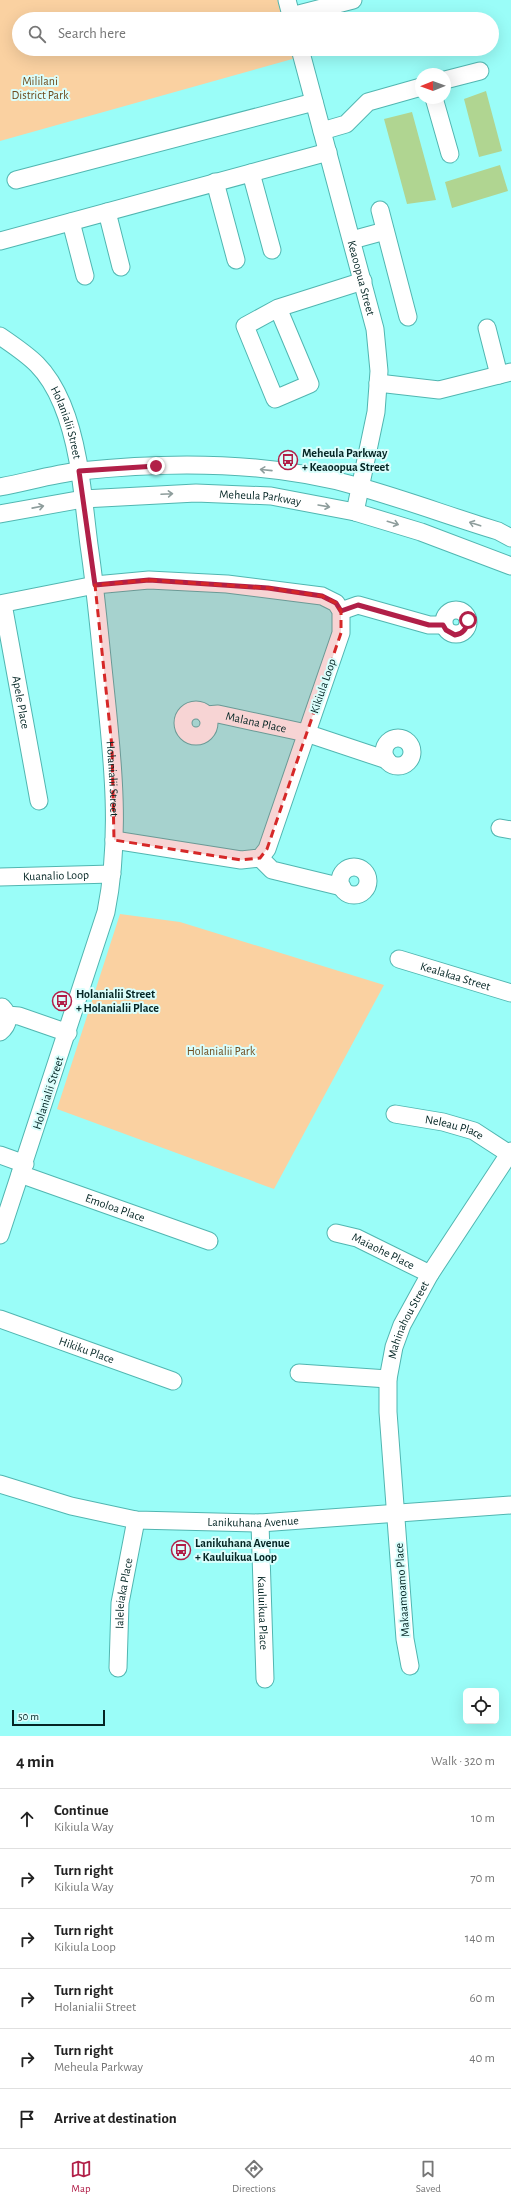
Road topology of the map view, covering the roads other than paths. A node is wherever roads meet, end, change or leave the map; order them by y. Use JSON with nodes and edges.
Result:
{"nodes":[{"id":1,"x":353,"y":0,"type":"edge"},
{"id":2,"x":290,"y":12,"type":"edge"},
{"id":3,"x":302,"y":56,"type":"edge"},
{"id":4,"x":480,"y":71,"type":"dead end"},
{"id":5,"x":451,"y":78,"type":"edge"},
{"id":6,"x":415,"y":89,"type":"edge"},
{"id":7,"x":314,"y":102,"type":"junction"},
{"id":8,"x":436,"y":104,"type":"edge"},
{"id":9,"x":322,"y":131,"type":"junction"},
{"id":10,"x":328,"y":152,"type":"junction"},
{"id":11,"x":450,"y":154,"type":"dead end"},
{"id":12,"x":251,"y":173,"type":"junction"},
{"id":13,"x":16,"y":180,"type":"dead end"},
{"id":14,"x":215,"y":182,"type":"junction"},
{"id":15,"x":380,"y":210,"type":"dead end"},
{"id":16,"x":107,"y":212,"type":"junction"},
{"id":17,"x":71,"y":222,"type":"junction"},
{"id":18,"x":385,"y":231,"type":"junction"},
{"id":19,"x":352,"y":240,"type":"junction"},
{"id":20,"x":0,"y":241,"type":"edge"},
{"id":21,"x":272,"y":250,"type":"dead end"},
{"id":22,"x":236,"y":260,"type":"dead end"},
{"id":23,"x":121,"y":267,"type":"dead end"},
{"id":24,"x":85,"y":276,"type":"dead end"},
{"id":25,"x":363,"y":281,"type":"junction"},
{"id":26,"x":278,"y":308,"type":"junction"},
{"id":27,"x":408,"y":317,"type":"dead end"},
{"id":28,"x":487,"y":328,"type":"dead end"},
{"id":29,"x":0,"y":336,"type":"edge"},
{"id":30,"x":505,"y":374,"type":"edge"},
{"id":31,"x":378,"y":383,"type":"junction"},
{"id":32,"x":79,"y":471,"type":"junction"},
{"id":33,"x":359,"y":486,"type":"junction"},
{"id":34,"x":0,"y":487,"type":"edge"},
{"id":35,"x":83,"y":499,"type":"junction"},
{"id":36,"x":355,"y":512,"type":"junction"},
{"id":37,"x":0,"y":514,"type":"edge"},
{"id":38,"x":511,"y":538,"type":"edge"},
{"id":39,"x":511,"y":566,"type":"edge"},
{"id":40,"x":95,"y":585,"type":"junction"},
{"id":41,"x":1,"y":604,"type":"edge"},
{"id":42,"x":341,"y":611,"type":"junction"},
{"id":43,"x":443,"y":625,"type":"dead end"},
{"id":44,"x":206,"y":715,"type":"dead end"},
{"id":45,"x":306,"y":733,"type":"junction"},
{"id":46,"x":387,"y":760,"type":"dead end"},
{"id":47,"x":39,"y":801,"type":"dead end"},
{"id":48,"x":114,"y":840,"type":"junction"},
{"id":49,"x":260,"y":858,"type":"junction"},
{"id":50,"x":112,"y":874,"type":"junction"},
{"id":51,"x":0,"y":877,"type":"edge"},
{"id":52,"x":342,"y":887,"type":"dead end"},
{"id":53,"x":399,"y":959,"type":"dead end"},
{"id":54,"x":511,"y":993,"type":"edge"},
{"id":55,"x":4,"y":1011,"type":"edge"},
{"id":56,"x":0,"y":1032,"type":"edge"},
{"id":57,"x":68,"y":1033,"type":"junction"},
{"id":58,"x":394,"y":1114,"type":"dead end"},
{"id":59,"x":510,"y":1154,"type":"edge"},
{"id":60,"x":0,"y":1156,"type":"edge"},
{"id":61,"x":22,"y":1169,"type":"junction"},
{"id":62,"x":336,"y":1233,"type":"dead end"},
{"id":63,"x":0,"y":1235,"type":"edge"},
{"id":64,"x":209,"y":1241,"type":"dead end"},
{"id":65,"x":430,"y":1274,"type":"junction"},
{"id":66,"x":0,"y":1319,"type":"edge"},
{"id":67,"x":299,"y":1373,"type":"dead end"},
{"id":68,"x":388,"y":1379,"type":"junction"},
{"id":69,"x":173,"y":1381,"type":"dead end"},
{"id":70,"x":1,"y":1486,"type":"edge"},
{"id":71,"x":511,"y":1505,"type":"edge"},
{"id":72,"x":396,"y":1514,"type":"junction"},
{"id":73,"x":136,"y":1520,"type":"junction"},
{"id":74,"x":260,"y":1523,"type":"junction"},
{"id":75,"x":410,"y":1666,"type":"dead end"},
{"id":76,"x":118,"y":1668,"type":"dead end"},
{"id":77,"x":265,"y":1679,"type":"dead end"}],
"edges":[{"from":1,"to":2,"type":"street"},
{"from":3,"to":7,"type":"street","name":"Keaoopua Street"},
{"from":4,"to":5,"type":"street"},
{"from":6,"to":9,"type":"street"},
{"from":7,"to":9,"type":"street","name":"Keaoopua Street"},
{"from":7,"to":13,"type":"street"},
{"from":8,"to":11,"type":"street"},
{"from":9,"to":10,"type":"street","name":"Keaoopua Street"},
{"from":10,"to":12,"type":"street"},
{"from":10,"to":19,"type":"street","name":"Keaoopua Street"},
{"from":12,"to":14,"type":"street"},
{"from":12,"to":21,"type":"street"},
{"from":14,"to":16,"type":"street"},
{"from":14,"to":22,"type":"street"},
{"from":15,"to":18,"type":"street"},
{"from":16,"to":17,"type":"street"},
{"from":16,"to":23,"type":"street"},
{"from":17,"to":20,"type":"street"},
{"from":17,"to":24,"type":"street"},
{"from":18,"to":19,"type":"street"},
{"from":18,"to":27,"type":"street"},
{"from":19,"to":25,"type":"street","name":"Keaoopua Street"},
{"from":25,"to":26,"type":"street"},
{"from":25,"to":31,"type":"street","name":"Keaoopua Street"},
{"from":26,"to":26,"type":"street"},
{"from":28,"to":30,"type":"street"},
{"from":29,"to":32,"type":"street","name":"Holanialii Street"},
{"from":30,"to":31,"type":"street"},
{"from":31,"to":33,"type":"street","name":"Keaoopua Street"},
{"from":33,"to":32,"type":"street","one_way":true},
{"from":32,"to":34,"type":"street"},
{"from":32,"to":35,"type":"street","name":"Holanialii Street"},
{"from":33,"to":36,"type":"street","name":"Keaoopua Street"},
{"from":38,"to":33,"type":"street","one_way":true},
{"from":35,"to":36,"type":"street","name":"Meheula Parkway","one_way":true},
{"from":37,"to":35,"type":"street","name":"Meheula Parkway","one_way":true},
{"from":35,"to":40,"type":"street","name":"Holanialii Street"},
{"from":36,"to":39,"type":"street","name":"Meheula Parkway","one_way":true},
{"from":40,"to":41,"type":"street"},
{"from":40,"to":42,"type":"street"},
{"from":40,"to":48,"type":"street","name":"Holanialii Street"},
{"from":41,"to":47,"type":"street","name":"Apele Place"},
{"from":42,"to":43,"type":"street"},
{"from":42,"to":45,"type":"street","name":"Kikiula Loop"},
{"from":44,"to":45,"type":"street","name":"Malana Place"},
{"from":45,"to":46,"type":"street","name":"Malana Place"},
{"from":45,"to":49,"type":"street","name":"Kikiula Loop"},
{"from":48,"to":49,"type":"street"},
{"from":48,"to":50,"type":"street","name":"Holanialii Street"},
{"from":49,"to":52,"type":"street"},
{"from":50,"to":51,"type":"street","name":"Kuanalio Loop"},
{"from":50,"to":57,"type":"street","name":"Holanialii Street"},
{"from":53,"to":54,"type":"street","name":"Kealakaa Street"},
{"from":55,"to":56,"type":"street"},
{"from":55,"to":57,"type":"street"},
{"from":57,"to":61,"type":"street","name":"Holanialii Street"},
{"from":58,"to":59,"type":"street","name":"Neleau Place"},
{"from":59,"to":65,"type":"street","name":"Mahinahou Street"},
{"from":60,"to":61,"type":"street"},
{"from":61,"to":63,"type":"street","name":"Holanialii Street"},
{"from":61,"to":64,"type":"street","name":"Emoloa Place"},
{"from":62,"to":65,"type":"street","name":"Maiaohe Place"},
{"from":65,"to":68,"type":"street","name":"Mahinahou Street"},
{"from":66,"to":69,"type":"street","name":"Hikiku Place"},
{"from":67,"to":68,"type":"street"},
{"from":68,"to":72,"type":"street","name":"Mahinahou Street"},
{"from":70,"to":73,"type":"street","name":"Lanikuhana Avenue"},
{"from":71,"to":72,"type":"street","name":"Lanikuhana Avenue"},
{"from":72,"to":74,"type":"street","name":"Lanikuhana Avenue"},
{"from":72,"to":75,"type":"street","name":"Makaamoamo Place"},
{"from":73,"to":74,"type":"street","name":"Lanikuhana Avenue"},
{"from":73,"to":76,"type":"street","name":"Ialeleiaka Place"},
{"from":74,"to":77,"type":"street","name":"Kauluikua Place"}]}
